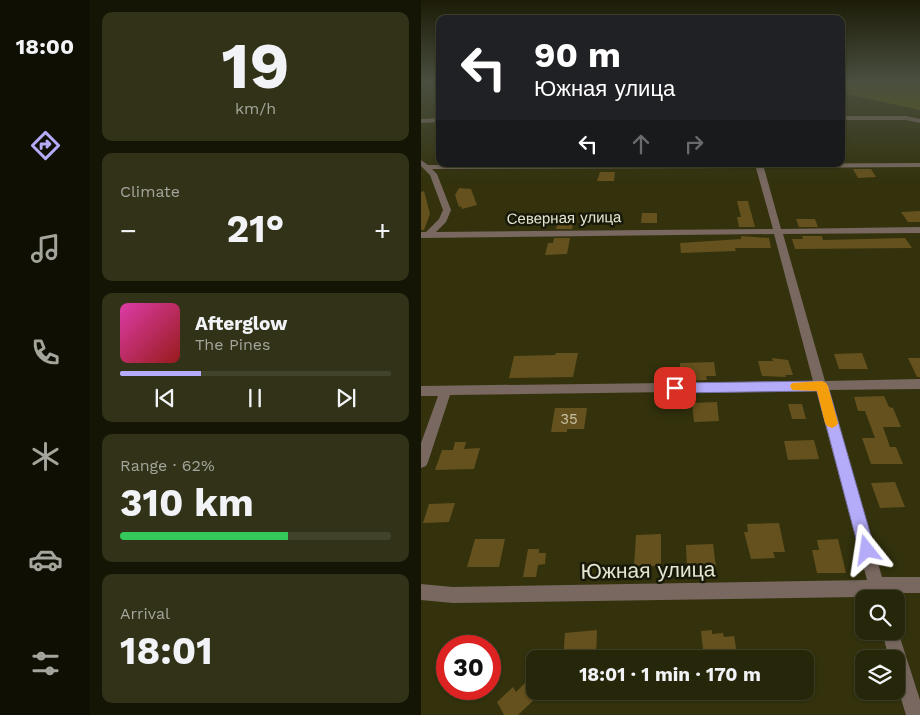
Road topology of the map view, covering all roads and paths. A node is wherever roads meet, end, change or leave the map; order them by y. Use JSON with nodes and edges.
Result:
{"nodes":[{"id":1,"x":845,"y":118,"type":"edge"},
{"id":2,"x":421,"y":120,"type":"edge"},
{"id":3,"x":436,"y":120,"type":"edge"},
{"id":4,"x":920,"y":121,"type":"edge"},
{"id":5,"x":421,"y":162,"type":"edge"},
{"id":6,"x":845,"y":165,"type":"edge"},
{"id":7,"x":920,"y":165,"type":"edge"},
{"id":8,"x":428,"y":167,"type":"junction"},
{"id":9,"x":436,"y":167,"type":"edge"},
{"id":10,"x":761,"y":167,"type":"edge"},
{"id":11,"x":920,"y":230,"type":"edge"},
{"id":12,"x":778,"y":231,"type":"junction"},
{"id":13,"x":425,"y":235,"type":"edge"},
{"id":14,"x":920,"y":384,"type":"edge"},
{"id":15,"x":822,"y":386,"type":"junction"},
{"id":16,"x":445,"y":390,"type":"junction"},
{"id":17,"x":421,"y":391,"type":"edge"},
{"id":18,"x":421,"y":462,"type":"edge"},
{"id":19,"x":920,"y":584,"type":"edge"},
{"id":20,"x":878,"y":590,"type":"edge"},
{"id":21,"x":883,"y":590,"type":"edge"},
{"id":22,"x":421,"y":592,"type":"edge"},
{"id":23,"x":855,"y":593,"type":"edge"},
{"id":24,"x":893,"y":640,"type":"edge"},
{"id":25,"x":915,"y":715,"type":"edge"}],
"edges":[{"from":1,"to":4,"type":"street"},
{"from":2,"to":3,"type":"street"},
{"from":5,"to":8,"type":"street","name":"Северная улица"},
{"from":6,"to":7,"type":"street"},
{"from":8,"to":9,"type":"street"},
{"from":8,"to":13,"type":"street","name":"Северная улица"},
{"from":10,"to":12,"type":"street"},
{"from":11,"to":12,"type":"street","name":"Северная улица"},
{"from":12,"to":13,"type":"street","name":"Северная улица"},
{"from":12,"to":15,"type":"street"},
{"from":14,"to":15,"type":"street"},
{"from":15,"to":16,"type":"street"},
{"from":15,"to":20,"type":"street"},
{"from":16,"to":17,"type":"street"},
{"from":16,"to":18,"type":"street"},
{"from":19,"to":21,"type":"street","name":"Южная улица"},
{"from":22,"to":23,"type":"street","name":"Южная улица"},
{"from":24,"to":25,"type":"street"}]}
